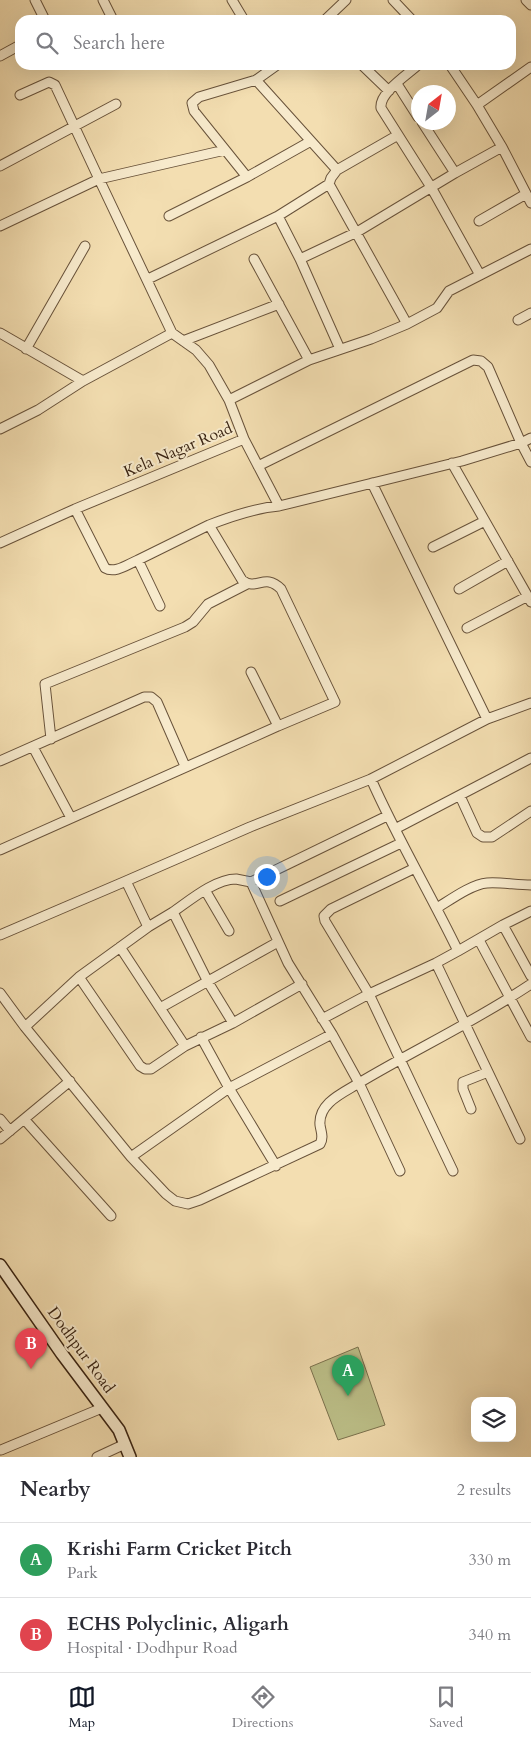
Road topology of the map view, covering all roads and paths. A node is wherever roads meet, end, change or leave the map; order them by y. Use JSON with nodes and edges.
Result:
{"nodes":[{"id":1,"x":35,"y":0,"type":"edge"},
{"id":2,"x":103,"y":0,"type":"edge"},
{"id":3,"x":232,"y":0,"type":"edge"},
{"id":4,"x":346,"y":0,"type":"edge"},
{"id":5,"x":393,"y":0,"type":"edge"},
{"id":6,"x":526,"y":0,"type":"edge"},
{"id":7,"x":531,"y":5,"type":"edge"},
{"id":8,"x":42,"y":15,"type":"edge"},
{"id":9,"x":110,"y":15,"type":"edge"},
{"id":10,"x":241,"y":15,"type":"edge"},
{"id":11,"x":330,"y":15,"type":"edge"},
{"id":12,"x":407,"y":15,"type":"edge"},
{"id":13,"x":15,"y":48,"type":"edge"},
{"id":14,"x":0,"y":56,"type":"edge"},
{"id":15,"x":531,"y":67,"type":"edge"},
{"id":16,"x":269,"y":70,"type":"edge"},
{"id":17,"x":367,"y":70,"type":"edge"},
{"id":18,"x":412,"y":70,"type":"edge"},
{"id":19,"x":453,"y":70,"type":"edge"},
{"id":20,"x":256,"y":80,"type":"junction"},
{"id":21,"x":397,"y":84,"type":"junction"},
{"id":22,"x":388,"y":91,"type":"junction"},
{"id":23,"x":20,"y":95,"type":"dead end"},
{"id":24,"x":116,"y":104,"type":"dead end"},
{"id":25,"x":477,"y":105,"type":"junction"},
{"id":26,"x":411,"y":106,"type":"edge"},
{"id":27,"x":73,"y":126,"type":"junction"},
{"id":28,"x":427,"y":130,"type":"edge"},
{"id":29,"x":398,"y":135,"type":"junction"},
{"id":30,"x":311,"y":141,"type":"junction"},
{"id":31,"x":502,"y":147,"type":"junction"},
{"id":32,"x":225,"y":150,"type":"junction"},
{"id":33,"x":0,"y":166,"type":"edge"},
{"id":34,"x":337,"y":170,"type":"junction"},
{"id":35,"x":455,"y":173,"type":"junction"},
{"id":36,"x":247,"y":177,"type":"junction"},
{"id":37,"x":99,"y":179,"type":"junction"},
{"id":38,"x":330,"y":184,"type":"junction"},
{"id":39,"x":432,"y":187,"type":"junction"},
{"id":40,"x":529,"y":198,"type":"edge"},
{"id":41,"x":168,"y":216,"type":"dead end"},
{"id":42,"x":278,"y":216,"type":"junction"},
{"id":43,"x":479,"y":221,"type":"dead end"},
{"id":44,"x":0,"y":225,"type":"edge"},
{"id":45,"x":357,"y":232,"type":"junction"},
{"id":46,"x":85,"y":246,"type":"dead end"},
{"id":47,"x":531,"y":249,"type":"edge"},
{"id":48,"x":254,"y":259,"type":"dead end"},
{"id":49,"x":300,"y":259,"type":"junction"},
{"id":50,"x":480,"y":275,"type":"junction"},
{"id":51,"x":148,"y":280,"type":"junction"},
{"id":52,"x":279,"y":304,"type":"junction"},
{"id":53,"x":531,"y":313,"type":"edge"},
{"id":54,"x":518,"y":320,"type":"dead end"},
{"id":55,"x":407,"y":324,"type":"junction"},
{"id":56,"x":0,"y":333,"type":"edge"},
{"id":57,"x":172,"y":333,"type":"junction"},
{"id":58,"x":183,"y":341,"type":"junction"},
{"id":59,"x":26,"y":349,"type":"junction"},
{"id":60,"x":340,"y":349,"type":"junction"},
{"id":61,"x":309,"y":360,"type":"junction"},
{"id":62,"x":84,"y":381,"type":"junction"},
{"id":63,"x":228,"y":400,"type":"junction"},
{"id":64,"x":0,"y":429,"type":"edge"},
{"id":65,"x":531,"y":438,"type":"edge"},
{"id":66,"x":244,"y":439,"type":"junction"},
{"id":67,"x":521,"y":443,"type":"junction"},
{"id":68,"x":531,"y":462,"type":"edge"},
{"id":69,"x":452,"y":463,"type":"junction"},
{"id":70,"x":258,"y":466,"type":"junction"},
{"id":71,"x":372,"y":483,"type":"junction"},
{"id":72,"x":279,"y":506,"type":"junction"},
{"id":73,"x":75,"y":509,"type":"junction"},
{"id":74,"x":485,"y":521,"type":"junction"},
{"id":75,"x":210,"y":525,"type":"junction"},
{"id":76,"x":0,"y":543,"type":"edge"},
{"id":77,"x":433,"y":548,"type":"dead end"},
{"id":78,"x":138,"y":560,"type":"junction"},
{"id":79,"x":508,"y":561,"type":"junction"},
{"id":80,"x":247,"y":584,"type":"junction"},
{"id":81,"x":459,"y":589,"type":"dead end"},
{"id":82,"x":530,"y":599,"type":"edge"},
{"id":83,"x":160,"y":606,"type":"dead end"},
{"id":84,"x":467,"y":628,"type":"dead end"},
{"id":85,"x":251,"y":672,"type":"dead end"},
{"id":86,"x":531,"y":703,"type":"edge"},
{"id":87,"x":487,"y":719,"type":"junction"},
{"id":88,"x":278,"y":726,"type":"junction"},
{"id":89,"x":51,"y":738,"type":"junction"},
{"id":90,"x":33,"y":747,"type":"junction"},
{"id":91,"x":531,"y":758,"type":"edge"},
{"id":92,"x":0,"y":761,"type":"edge"},
{"id":93,"x":185,"y":766,"type":"junction"},
{"id":94,"x":371,"y":779,"type":"junction"},
{"id":95,"x":460,"y":796,"type":"junction"},
{"id":96,"x":531,"y":811,"type":"edge"},
{"id":97,"x":388,"y":816,"type":"junction"},
{"id":98,"x":71,"y":818,"type":"junction"},
{"id":99,"x":395,"y":829,"type":"junction"},
{"id":100,"x":401,"y":843,"type":"junction"},
{"id":101,"x":0,"y":850,"type":"edge"},
{"id":102,"x":415,"y":868,"type":"junction"},
{"id":103,"x":126,"y":881,"type":"junction"},
{"id":104,"x":251,"y":882,"type":"junction"},
{"id":105,"x":531,"y":885,"type":"edge"},
{"id":106,"x":205,"y":890,"type":"junction"},
{"id":107,"x":280,"y":901,"type":"dead end"},
{"id":108,"x":437,"y":908,"type":"junction"},
{"id":109,"x":531,"y":911,"type":"edge"},
{"id":110,"x":173,"y":912,"type":"junction"},
{"id":111,"x":503,"y":925,"type":"junction"},
{"id":112,"x":148,"y":927,"type":"junction"},
{"id":113,"x":229,"y":931,"type":"dead end"},
{"id":114,"x":0,"y":935,"type":"edge"},
{"id":115,"x":479,"y":940,"type":"junction"},
{"id":116,"x":278,"y":942,"type":"junction"},
{"id":117,"x":120,"y":947,"type":"junction"},
{"id":118,"x":458,"y":951,"type":"junction"},
{"id":119,"x":436,"y":963,"type":"junction"},
{"id":120,"x":531,"y":976,"type":"edge"},
{"id":121,"x":79,"y":977,"type":"junction"},
{"id":122,"x":208,"y":982,"type":"junction"},
{"id":123,"x":302,"y":984,"type":"junction"},
{"id":124,"x":531,"y":984,"type":"edge"},
{"id":125,"x":0,"y":993,"type":"edge"},
{"id":126,"x":369,"y":994,"type":"junction"},
{"id":127,"x":510,"y":998,"type":"junction"},
{"id":128,"x":4,"y":1007,"type":"edge"},
{"id":129,"x":160,"y":1008,"type":"junction"},
{"id":130,"x":322,"y":1019,"type":"junction"},
{"id":131,"x":233,"y":1023,"type":"junction"},
{"id":132,"x":466,"y":1024,"type":"junction"},
{"id":133,"x":25,"y":1027,"type":"junction"},
{"id":134,"x":332,"y":1034,"type":"junction"},
{"id":135,"x":202,"y":1037,"type":"junction"},
{"id":136,"x":531,"y":1037,"type":"edge"},
{"id":137,"x":185,"y":1046,"type":"junction"},
{"id":138,"x":400,"y":1058,"type":"junction"},
{"id":139,"x":488,"y":1072,"type":"junction"},
{"id":140,"x":70,"y":1081,"type":"junction"},
{"id":141,"x":359,"y":1082,"type":"junction"},
{"id":142,"x":228,"y":1088,"type":"junction"},
{"id":143,"x":471,"y":1109,"type":"dead end"},
{"id":144,"x":0,"y":1119,"type":"edge"},
{"id":145,"x":24,"y":1119,"type":"junction"},
{"id":146,"x":10,"y":1131,"type":"junction"},
{"id":147,"x":0,"y":1139,"type":"edge"},
{"id":148,"x":520,"y":1139,"type":"dead end"},
{"id":149,"x":131,"y":1157,"type":"junction"},
{"id":150,"x":276,"y":1166,"type":"junction"},
{"id":151,"x":453,"y":1170,"type":"dead end"},
{"id":152,"x":400,"y":1171,"type":"dead end"},
{"id":153,"x":111,"y":1216,"type":"dead end"},
{"id":154,"x":0,"y":1265,"type":"edge"},
{"id":155,"x":102,"y":1408,"type":"junction"},
{"id":156,"x":125,"y":1444,"type":"junction"},
{"id":157,"x":0,"y":1450,"type":"edge"},
{"id":158,"x":97,"y":1457,"type":"edge"},
{"id":159,"x":130,"y":1457,"type":"edge"}],
"edges":[{"from":1,"to":8,"type":"street"},
{"from":2,"to":9,"type":"street"},
{"from":3,"to":10,"type":"street"},
{"from":4,"to":11,"type":"street"},
{"from":5,"to":12,"type":"street"},
{"from":6,"to":7,"type":"street"},
{"from":13,"to":14,"type":"street"},
{"from":15,"to":25,"type":"street"},
{"from":16,"to":20,"type":"street"},
{"from":17,"to":22,"type":"street"},
{"from":18,"to":21,"type":"street"},
{"from":19,"to":25,"type":"street"},
{"from":20,"to":30,"type":"street"},
{"from":20,"to":32,"type":"street"},
{"from":21,"to":22,"type":"street"},
{"from":21,"to":26,"type":"street"},
{"from":22,"to":29,"type":"street"},
{"from":23,"to":27,"type":"street"},
{"from":24,"to":27,"type":"street"},
{"from":25,"to":31,"type":"street"},
{"from":27,"to":33,"type":"street"},
{"from":27,"to":37,"type":"street"},
{"from":28,"to":35,"type":"street"},
{"from":29,"to":34,"type":"street"},
{"from":29,"to":39,"type":"street"},
{"from":30,"to":34,"type":"street"},
{"from":30,"to":36,"type":"street"},
{"from":31,"to":35,"type":"street"},
{"from":31,"to":40,"type":"street"},
{"from":32,"to":36,"type":"street"},
{"from":32,"to":37,"type":"street"},
{"from":34,"to":38,"type":"street"},
{"from":35,"to":39,"type":"street"},
{"from":36,"to":41,"type":"street"},
{"from":37,"to":44,"type":"street"},
{"from":37,"to":51,"type":"street"},
{"from":38,"to":42,"type":"street"},
{"from":38,"to":45,"type":"street"},
{"from":39,"to":45,"type":"street"},
{"from":39,"to":50,"type":"street"},
{"from":40,"to":43,"type":"street"},
{"from":42,"to":49,"type":"street"},
{"from":42,"to":51,"type":"street"},
{"from":45,"to":49,"type":"street"},
{"from":45,"to":55,"type":"street"},
{"from":46,"to":59,"type":"street"},
{"from":47,"to":50,"type":"street","name":"Kela Nagar Road"},
{"from":48,"to":52,"type":"street"},
{"from":49,"to":60,"type":"street"},
{"from":50,"to":55,"type":"street","name":"Kela Nagar Road"},
{"from":51,"to":57,"type":"street"},
{"from":52,"to":58,"type":"street"},
{"from":52,"to":61,"type":"street"},
{"from":53,"to":54,"type":"street"},
{"from":55,"to":60,"type":"street","name":"Kela Nagar Road"},
{"from":56,"to":59,"type":"street"},
{"from":57,"to":58,"type":"street"},
{"from":57,"to":62,"type":"street"},
{"from":58,"to":63,"type":"street"},
{"from":59,"to":62,"type":"street"},
{"from":60,"to":61,"type":"street","name":"Kela Nagar Road"},
{"from":61,"to":63,"type":"street","name":"Kela Nagar Road"},
{"from":62,"to":64,"type":"street"},
{"from":63,"to":66,"type":"street","name":"Kela Nagar Road"},
{"from":65,"to":67,"type":"street"},
{"from":66,"to":70,"type":"street"},
{"from":66,"to":73,"type":"street","name":"Kela Nagar Road"},
{"from":67,"to":68,"type":"street"},
{"from":67,"to":69,"type":"street"},
{"from":67,"to":70,"type":"street"},
{"from":69,"to":71,"type":"street"},
{"from":69,"to":74,"type":"street"},
{"from":70,"to":72,"type":"street"},
{"from":71,"to":72,"type":"street"},
{"from":71,"to":87,"type":"street"},
{"from":72,"to":75,"type":"street"},
{"from":73,"to":76,"type":"street","name":"Kela Nagar Road"},
{"from":73,"to":78,"type":"street"},
{"from":74,"to":77,"type":"street"},
{"from":74,"to":79,"type":"street"},
{"from":75,"to":78,"type":"street"},
{"from":75,"to":80,"type":"street"},
{"from":78,"to":83,"type":"street"},
{"from":79,"to":81,"type":"street"},
{"from":79,"to":82,"type":"street"},
{"from":80,"to":88,"type":"street"},
{"from":80,"to":89,"type":"street"},
{"from":82,"to":84,"type":"street"},
{"from":85,"to":88,"type":"street"},
{"from":86,"to":87,"type":"street"},
{"from":87,"to":94,"type":"street"},
{"from":88,"to":93,"type":"street"},
{"from":89,"to":90,"type":"street"},
{"from":89,"to":93,"type":"street"},
{"from":90,"to":92,"type":"street"},
{"from":90,"to":98,"type":"street"},
{"from":91,"to":95,"type":"street"},
{"from":93,"to":98,"type":"street"},
{"from":94,"to":97,"type":"street"},
{"from":94,"to":103,"type":"street"},
{"from":95,"to":96,"type":"street"},
{"from":95,"to":99,"type":"street"},
{"from":97,"to":99,"type":"street"},
{"from":97,"to":104,"type":"street"},
{"from":98,"to":101,"type":"street"},
{"from":99,"to":100,"type":"street"},
{"from":100,"to":102,"type":"street"},
{"from":100,"to":107,"type":"street"},
{"from":102,"to":108,"type":"street"},
{"from":102,"to":126,"type":"street"},
{"from":103,"to":112,"type":"street"},
{"from":103,"to":114,"type":"street"},
{"from":104,"to":106,"type":"street"},
{"from":104,"to":116,"type":"street"},
{"from":105,"to":108,"type":"street"},
{"from":106,"to":110,"type":"street"},
{"from":106,"to":113,"type":"street"},
{"from":108,"to":118,"type":"street"},
{"from":109,"to":111,"type":"street"},
{"from":110,"to":112,"type":"street"},
{"from":110,"to":122,"type":"street"},
{"from":111,"to":115,"type":"street"},
{"from":111,"to":120,"type":"street"},
{"from":112,"to":117,"type":"street"},
{"from":115,"to":118,"type":"street"},
{"from":115,"to":127,"type":"street"},
{"from":116,"to":122,"type":"street"},
{"from":116,"to":123,"type":"street"},
{"from":117,"to":121,"type":"street"},
{"from":117,"to":129,"type":"street"},
{"from":118,"to":119,"type":"street"},
{"from":119,"to":126,"type":"street"},
{"from":119,"to":132,"type":"street"},
{"from":121,"to":133,"type":"street"},
{"from":121,"to":137,"type":"street"},
{"from":122,"to":129,"type":"street"},
{"from":122,"to":131,"type":"street"},
{"from":123,"to":130,"type":"street"},
{"from":123,"to":131,"type":"street"},
{"from":124,"to":127,"type":"street"},
{"from":125,"to":128,"type":"street"},
{"from":126,"to":130,"type":"street"},
{"from":126,"to":138,"type":"street"},
{"from":127,"to":132,"type":"street"},
{"from":127,"to":136,"type":"street"},
{"from":128,"to":133,"type":"street"},
{"from":129,"to":137,"type":"street"},
{"from":130,"to":134,"type":"street"},
{"from":131,"to":135,"type":"street"},
{"from":132,"to":138,"type":"street"},
{"from":132,"to":139,"type":"street"},
{"from":133,"to":140,"type":"street"},
{"from":134,"to":141,"type":"street"},
{"from":134,"to":142,"type":"street"},
{"from":135,"to":137,"type":"street"},
{"from":135,"to":142,"type":"street"},
{"from":138,"to":141,"type":"street"},
{"from":138,"to":151,"type":"street"},
{"from":139,"to":143,"type":"street"},
{"from":139,"to":148,"type":"street"},
{"from":140,"to":145,"type":"street"},
{"from":140,"to":149,"type":"street"},
{"from":141,"to":150,"type":"street"},
{"from":141,"to":152,"type":"street"},
{"from":142,"to":149,"type":"street"},
{"from":142,"to":150,"type":"street"},
{"from":144,"to":146,"type":"street"},
{"from":145,"to":146,"type":"street"},
{"from":145,"to":153,"type":"street"},
{"from":146,"to":147,"type":"street"},
{"from":149,"to":150,"type":"street"},
{"from":154,"to":155,"type":"street","name":"Dodhpur Road"},
{"from":155,"to":156,"type":"street","name":"Dodhpur Road"},
{"from":155,"to":157,"type":"street"},
{"from":156,"to":158,"type":"street"},
{"from":156,"to":159,"type":"street","name":"Dodhpur Road"}]}
